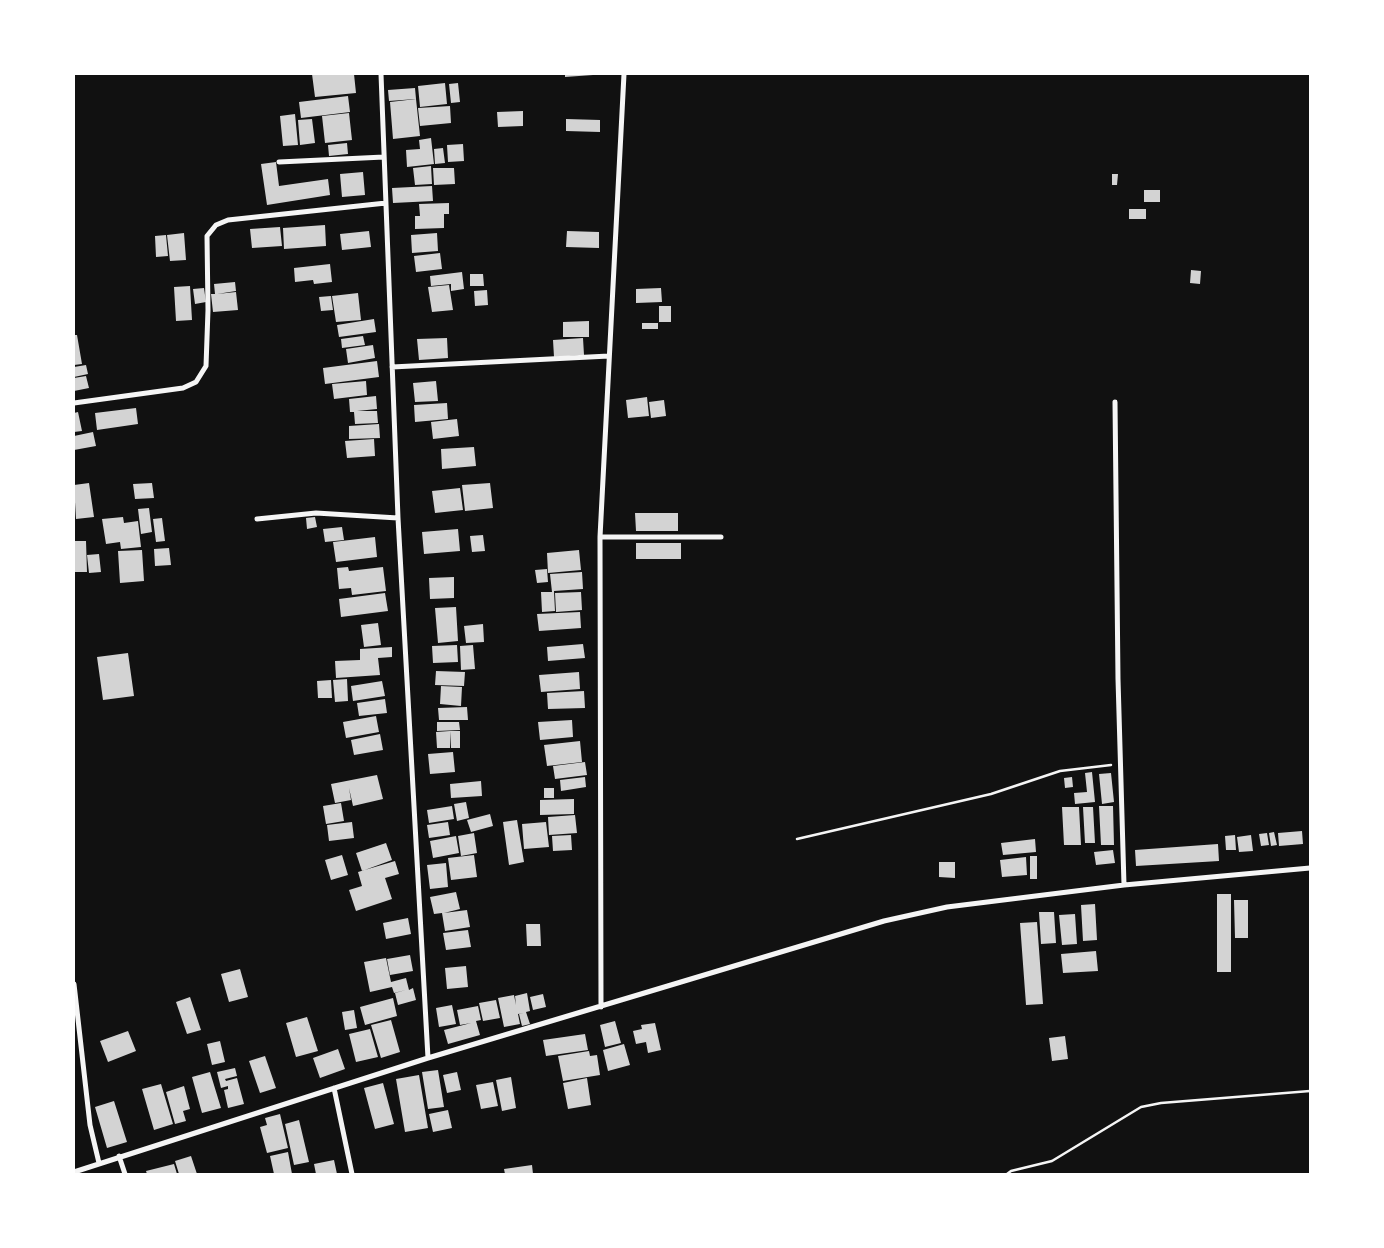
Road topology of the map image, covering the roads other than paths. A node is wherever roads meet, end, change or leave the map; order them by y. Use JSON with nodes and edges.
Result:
{"nodes":[{"id":1,"x":381,"y":74,"type":"edge"},
{"id":2,"x":624,"y":74,"type":"edge"},
{"id":3,"x":384,"y":157,"type":"junction"},
{"id":4,"x":279,"y":162,"type":"dead end"},
{"id":5,"x":386,"y":202,"type":"junction"},
{"id":6,"x":609,"y":356,"type":"junction"},
{"id":7,"x":392,"y":367,"type":"junction"},
{"id":8,"x":1115,"y":402,"type":"dead end"},
{"id":9,"x":74,"y":403,"type":"edge"},
{"id":10,"x":398,"y":518,"type":"junction"},
{"id":11,"x":257,"y":519,"type":"dead end"},
{"id":12,"x":600,"y":537,"type":"junction"},
{"id":13,"x":721,"y":537,"type":"dead end"},
{"id":14,"x":1310,"y":868,"type":"edge"},
{"id":15,"x":1124,"y":885,"type":"junction"},
{"id":16,"x":74,"y":984,"type":"edge"},
{"id":17,"x":601,"y":1007,"type":"junction"},
{"id":18,"x":428,"y":1058,"type":"junction"},
{"id":19,"x":334,"y":1088,"type":"junction"},
{"id":20,"x":119,"y":1156,"type":"junction"},
{"id":21,"x":99,"y":1163,"type":"junction"},
{"id":22,"x":74,"y":1172,"type":"edge"},
{"id":23,"x":125,"y":1174,"type":"edge"},
{"id":24,"x":352,"y":1174,"type":"edge"}],
"edges":[{"from":1,"to":3,"type":"street"},
{"from":2,"to":6,"type":"street"},
{"from":3,"to":4,"type":"street"},
{"from":3,"to":5,"type":"street"},
{"from":5,"to":7,"type":"street"},
{"from":5,"to":9,"type":"street"},
{"from":6,"to":7,"type":"street"},
{"from":6,"to":12,"type":"street"},
{"from":7,"to":10,"type":"street"},
{"from":8,"to":15,"type":"street"},
{"from":10,"to":11,"type":"street"},
{"from":10,"to":18,"type":"street"},
{"from":12,"to":13,"type":"street"},
{"from":12,"to":17,"type":"street"},
{"from":14,"to":15,"type":"street"},
{"from":15,"to":17,"type":"street"},
{"from":16,"to":21,"type":"street"},
{"from":17,"to":18,"type":"street"},
{"from":18,"to":19,"type":"street"},
{"from":19,"to":20,"type":"street"},
{"from":19,"to":24,"type":"street"},
{"from":20,"to":21,"type":"street"},
{"from":20,"to":23,"type":"street"},
{"from":21,"to":22,"type":"street"}]}
